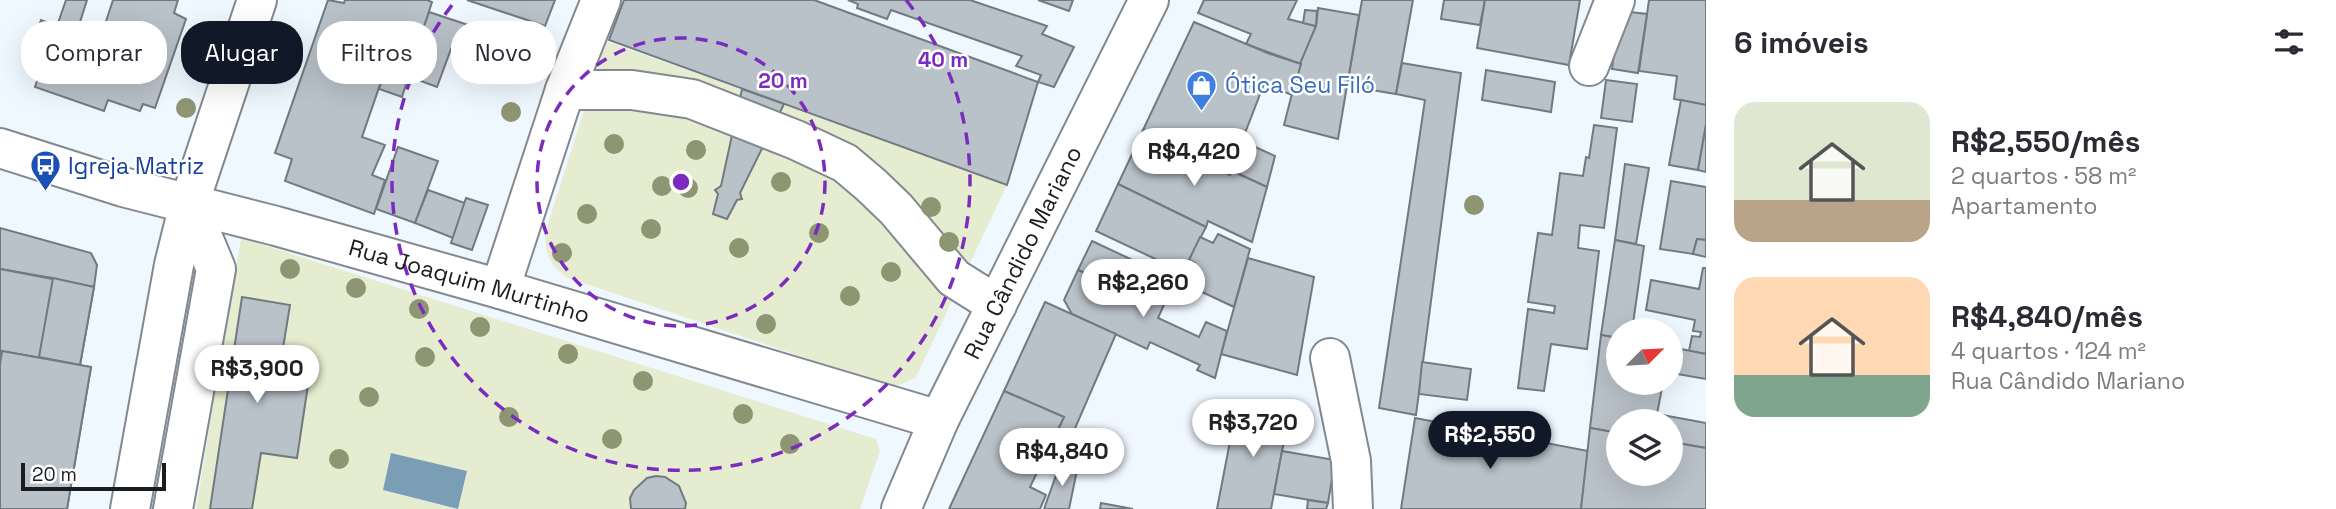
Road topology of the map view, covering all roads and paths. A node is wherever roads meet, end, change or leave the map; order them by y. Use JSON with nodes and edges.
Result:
{"nodes":[{"id":1,"x":257,"y":0,"type":"edge"},
{"id":2,"x":601,"y":0,"type":"edge"},
{"id":3,"x":1149,"y":0,"type":"edge"},
{"id":4,"x":1615,"y":0,"type":"edge"},
{"id":5,"x":1589,"y":66,"type":"dead end"},
{"id":6,"x":565,"y":90,"type":"junction"},
{"id":7,"x":0,"y":148,"type":"edge"},
{"id":8,"x":189,"y":204,"type":"junction"},
{"id":9,"x":500,"y":289,"type":"junction"},
{"id":10,"x":997,"y":305,"type":"junction"},
{"id":11,"x":1330,"y":358,"type":"dead end"},
{"id":12,"x":939,"y":420,"type":"junction"},
{"id":13,"x":130,"y":509,"type":"edge"},
{"id":14,"x":173,"y":509,"type":"edge"},
{"id":15,"x":901,"y":509,"type":"edge"},
{"id":16,"x":1353,"y":509,"type":"edge"}],
"edges":[{"from":1,"to":8,"type":"street"},
{"from":2,"to":6,"type":"street"},
{"from":3,"to":10,"type":"street","name":"Rua Cândido Mariano"},
{"from":4,"to":5,"type":"street"},
{"from":6,"to":9,"type":"street"},
{"from":6,"to":10,"type":"street"},
{"from":7,"to":8,"type":"street","name":"Rua Joaquim Murtinho"},
{"from":8,"to":9,"type":"street","name":"Rua Joaquim Murtinho"},
{"from":8,"to":13,"type":"street"},
{"from":8,"to":14,"type":"street"},
{"from":9,"to":12,"type":"street","name":"Rua Joaquim Murtinho"},
{"from":10,"to":12,"type":"street","name":"Rua Cândido Mariano"},
{"from":11,"to":16,"type":"street"},
{"from":12,"to":15,"type":"street","name":"Rua Cândido Mariano"}]}
